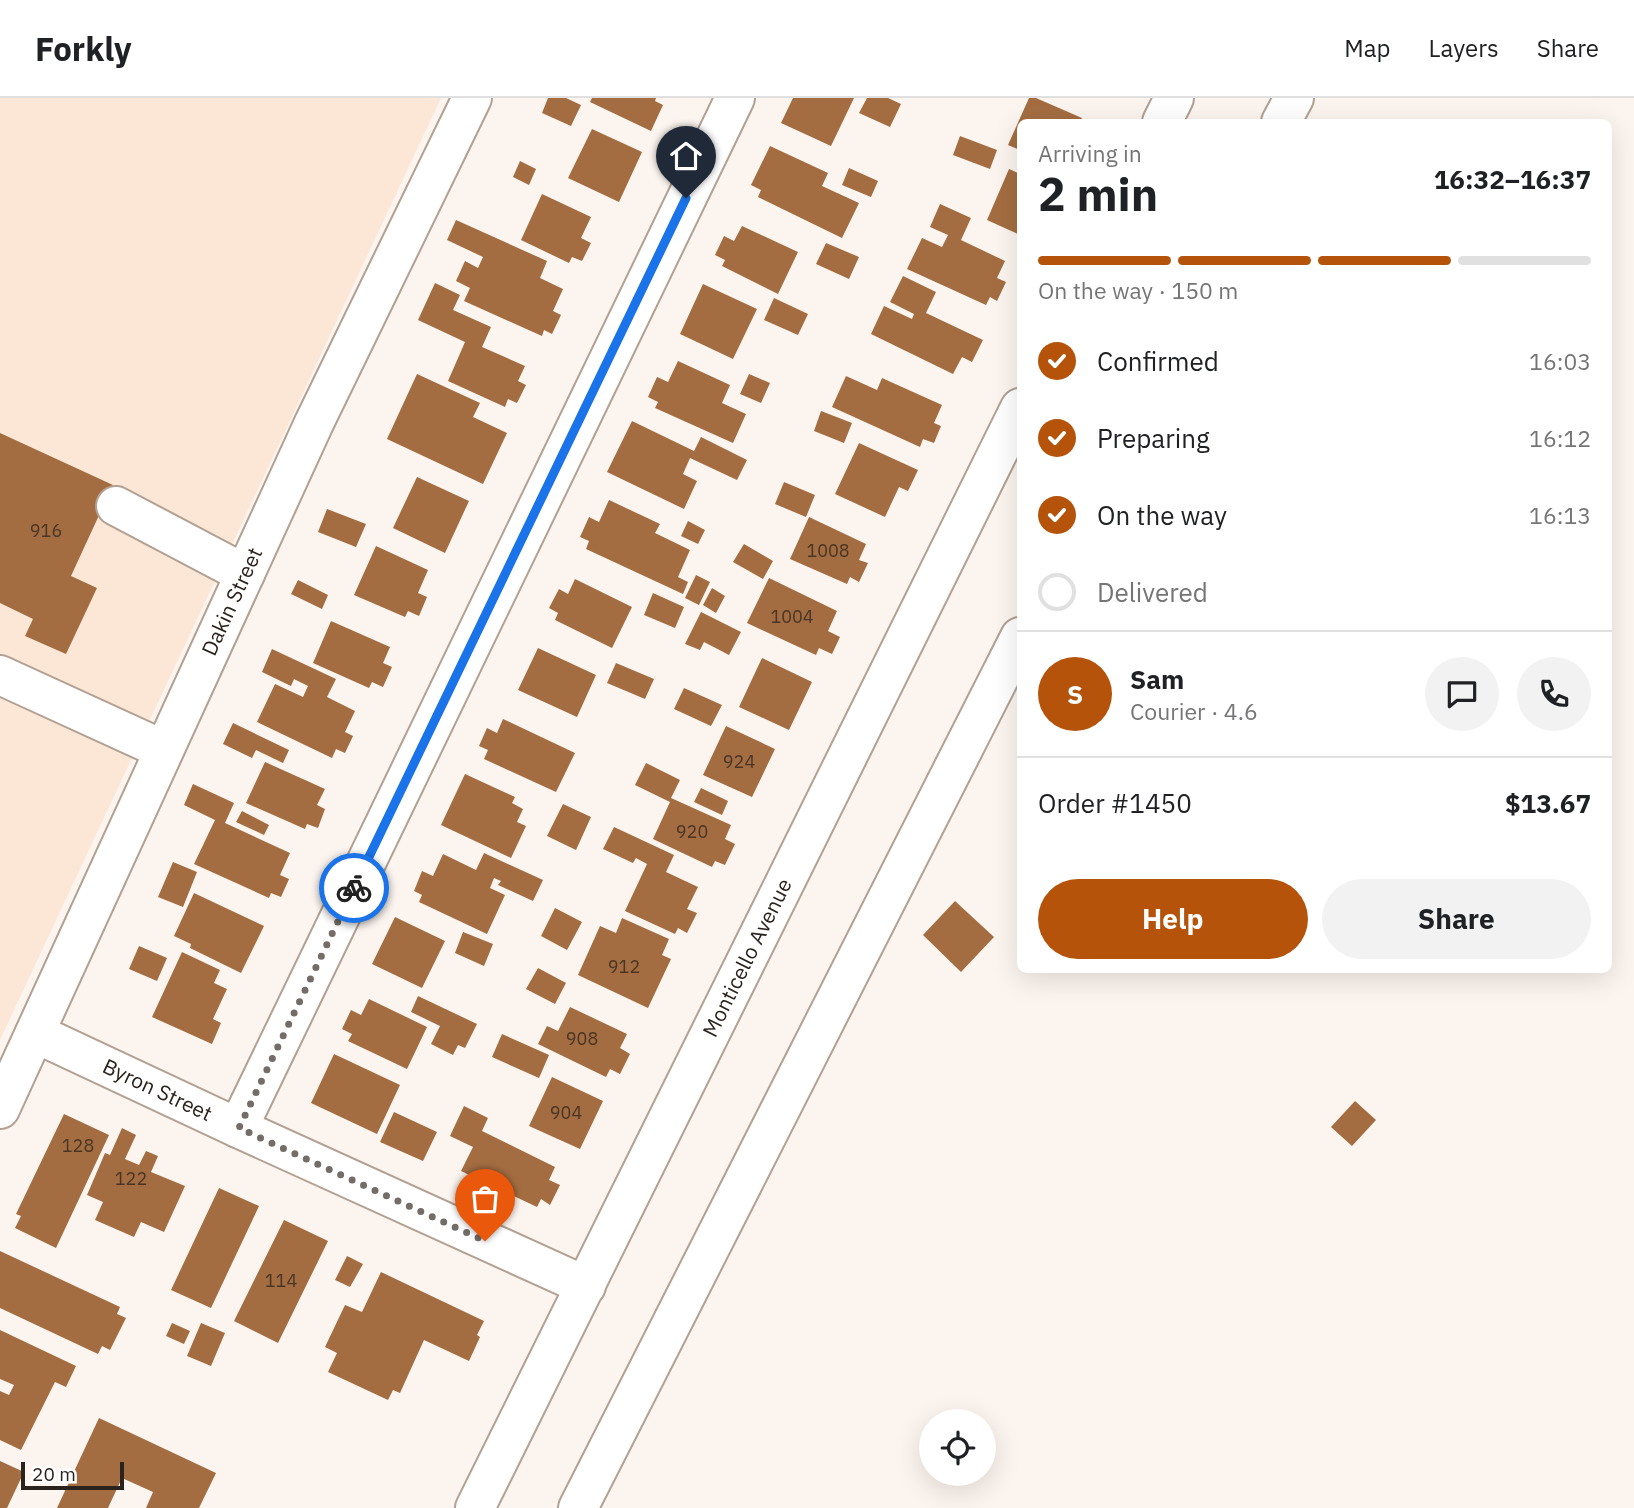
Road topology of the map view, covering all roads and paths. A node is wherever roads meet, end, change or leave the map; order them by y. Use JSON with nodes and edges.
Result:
{"nodes":[{"id":1,"x":472,"y":98,"type":"edge"},
{"id":2,"x":735,"y":98,"type":"edge"},
{"id":3,"x":1174,"y":98,"type":"edge"},
{"id":4,"x":1294,"y":98,"type":"edge"},
{"id":5,"x":1164,"y":119,"type":"edge"},
{"id":6,"x":1283,"y":119,"type":"edge"},
{"id":7,"x":1017,"y":414,"type":"edge"},
{"id":8,"x":116,"y":506,"type":"dead end"},
{"id":9,"x":245,"y":574,"type":"junction"},
{"id":10,"x":1017,"y":643,"type":"edge"},
{"id":11,"x":0,"y":675,"type":"edge"},
{"id":12,"x":164,"y":750,"type":"junction"},
{"id":13,"x":35,"y":1033,"type":"junction"},
{"id":14,"x":0,"y":1109,"type":"edge"},
{"id":15,"x":239,"y":1128,"type":"junction"},
{"id":16,"x":586,"y":1286,"type":"junction"},
{"id":17,"x":475,"y":1508,"type":"edge"},
{"id":18,"x":578,"y":1508,"type":"edge"}],
"edges":[{"from":1,"to":9,"type":"street","name":"Dakin Street"},
{"from":2,"to":15,"type":"street"},
{"from":3,"to":5,"type":"street"},
{"from":4,"to":6,"type":"street"},
{"from":7,"to":16,"type":"street","name":"Monticello Avenue"},
{"from":8,"to":9,"type":"street"},
{"from":9,"to":12,"type":"street","name":"Dakin Street"},
{"from":10,"to":18,"type":"street"},
{"from":11,"to":12,"type":"street"},
{"from":12,"to":13,"type":"street","name":"Dakin Street"},
{"from":13,"to":14,"type":"street","name":"Dakin Street"},
{"from":13,"to":15,"type":"street","name":"Byron Street"},
{"from":15,"to":16,"type":"street","name":"Byron Street"},
{"from":16,"to":17,"type":"street","name":"Monticello Avenue"}]}
